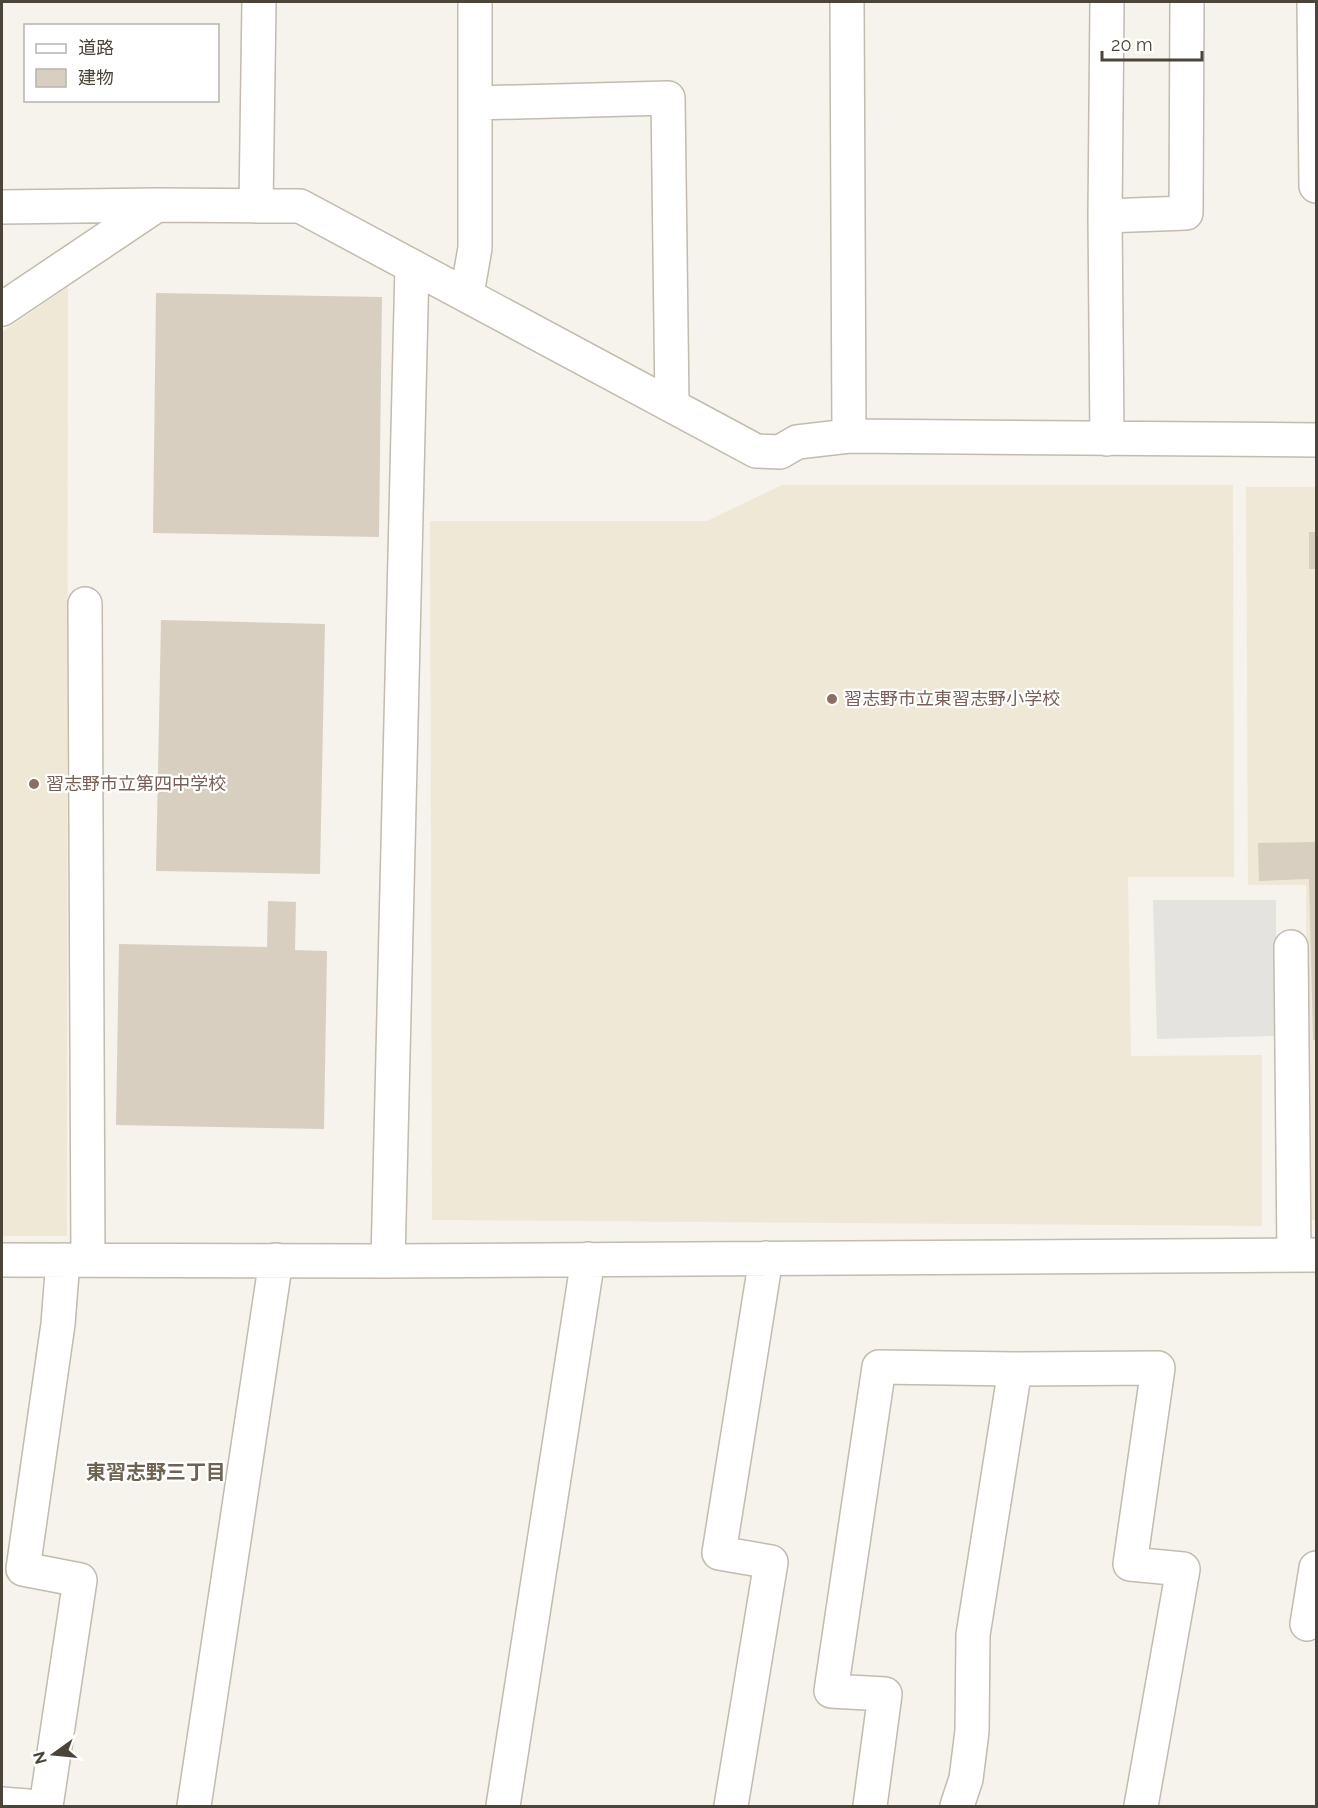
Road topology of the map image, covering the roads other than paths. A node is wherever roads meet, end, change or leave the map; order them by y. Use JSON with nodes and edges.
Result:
{"nodes":[{"id":1,"x":259,"y":2,"type":"edge"},
{"id":2,"x":475,"y":2,"type":"edge"},
{"id":3,"x":848,"y":2,"type":"edge"},
{"id":4,"x":1107,"y":2,"type":"edge"},
{"id":5,"x":1187,"y":2,"type":"edge"},
{"id":6,"x":1314,"y":2,"type":"edge"},
{"id":7,"x":475,"y":103,"type":"junction"},
{"id":8,"x":1317,"y":186,"type":"edge"},
{"id":9,"x":157,"y":205,"type":"junction"},
{"id":10,"x":256,"y":206,"type":"junction"},
{"id":11,"x":2,"y":207,"type":"edge"},
{"id":12,"x":1105,"y":216,"type":"junction"},
{"id":13,"x":412,"y":266,"type":"junction"},
{"id":14,"x":467,"y":294,"type":"junction"},
{"id":15,"x":2,"y":309,"type":"edge"},
{"id":16,"x":672,"y":405,"type":"junction"},
{"id":17,"x":849,"y":436,"type":"junction"},
{"id":18,"x":1107,"y":439,"type":"junction"},
{"id":19,"x":1317,"y":440,"type":"edge"},
{"id":20,"x":85,"y":604,"type":"dead end"},
{"id":21,"x":1291,"y":948,"type":"dead end"},
{"id":22,"x":1305,"y":1255,"type":"edge"},
{"id":23,"x":765,"y":1258,"type":"junction"},
{"id":24,"x":588,"y":1259,"type":"junction"},
{"id":25,"x":2,"y":1260,"type":"edge"},
{"id":26,"x":75,"y":1260,"type":"junction"},
{"id":27,"x":276,"y":1260,"type":"junction"},
{"id":28,"x":388,"y":1261,"type":"junction"},
{"id":29,"x":1015,"y":1369,"type":"junction"},
{"id":30,"x":1317,"y":1568,"type":"edge"},
{"id":31,"x":1307,"y":1624,"type":"dead end"},
{"id":32,"x":2,"y":1804,"type":"edge"},
{"id":33,"x":27,"y":1806,"type":"edge"},
{"id":34,"x":46,"y":1806,"type":"edge"},
{"id":35,"x":194,"y":1806,"type":"edge"},
{"id":36,"x":503,"y":1806,"type":"edge"},
{"id":37,"x":731,"y":1806,"type":"edge"},
{"id":38,"x":870,"y":1806,"type":"edge"},
{"id":39,"x":957,"y":1806,"type":"edge"},
{"id":40,"x":1141,"y":1806,"type":"edge"}],
"edges":[{"from":1,"to":10,"type":"street"},
{"from":2,"to":7,"type":"street"},
{"from":3,"to":17,"type":"street"},
{"from":4,"to":12,"type":"street"},
{"from":5,"to":12,"type":"street"},
{"from":6,"to":8,"type":"street"},
{"from":7,"to":14,"type":"street"},
{"from":7,"to":16,"type":"street"},
{"from":9,"to":10,"type":"street"},
{"from":9,"to":11,"type":"street"},
{"from":9,"to":15,"type":"street"},
{"from":10,"to":13,"type":"street"},
{"from":12,"to":18,"type":"street"},
{"from":13,"to":14,"type":"street"},
{"from":13,"to":28,"type":"street"},
{"from":14,"to":16,"type":"street"},
{"from":16,"to":17,"type":"street"},
{"from":17,"to":18,"type":"street"},
{"from":18,"to":19,"type":"street"},
{"from":20,"to":26,"type":"street"},
{"from":21,"to":22,"type":"street"},
{"from":22,"to":23,"type":"street"},
{"from":23,"to":24,"type":"street"},
{"from":23,"to":37,"type":"street"},
{"from":24,"to":28,"type":"street"},
{"from":24,"to":36,"type":"street"},
{"from":25,"to":26,"type":"street"},
{"from":26,"to":27,"type":"street"},
{"from":26,"to":34,"type":"street"},
{"from":27,"to":28,"type":"street"},
{"from":27,"to":35,"type":"street"},
{"from":29,"to":38,"type":"street"},
{"from":29,"to":39,"type":"street"},
{"from":29,"to":40,"type":"street"},
{"from":30,"to":31,"type":"street"},
{"from":32,"to":33,"type":"street"}]}
